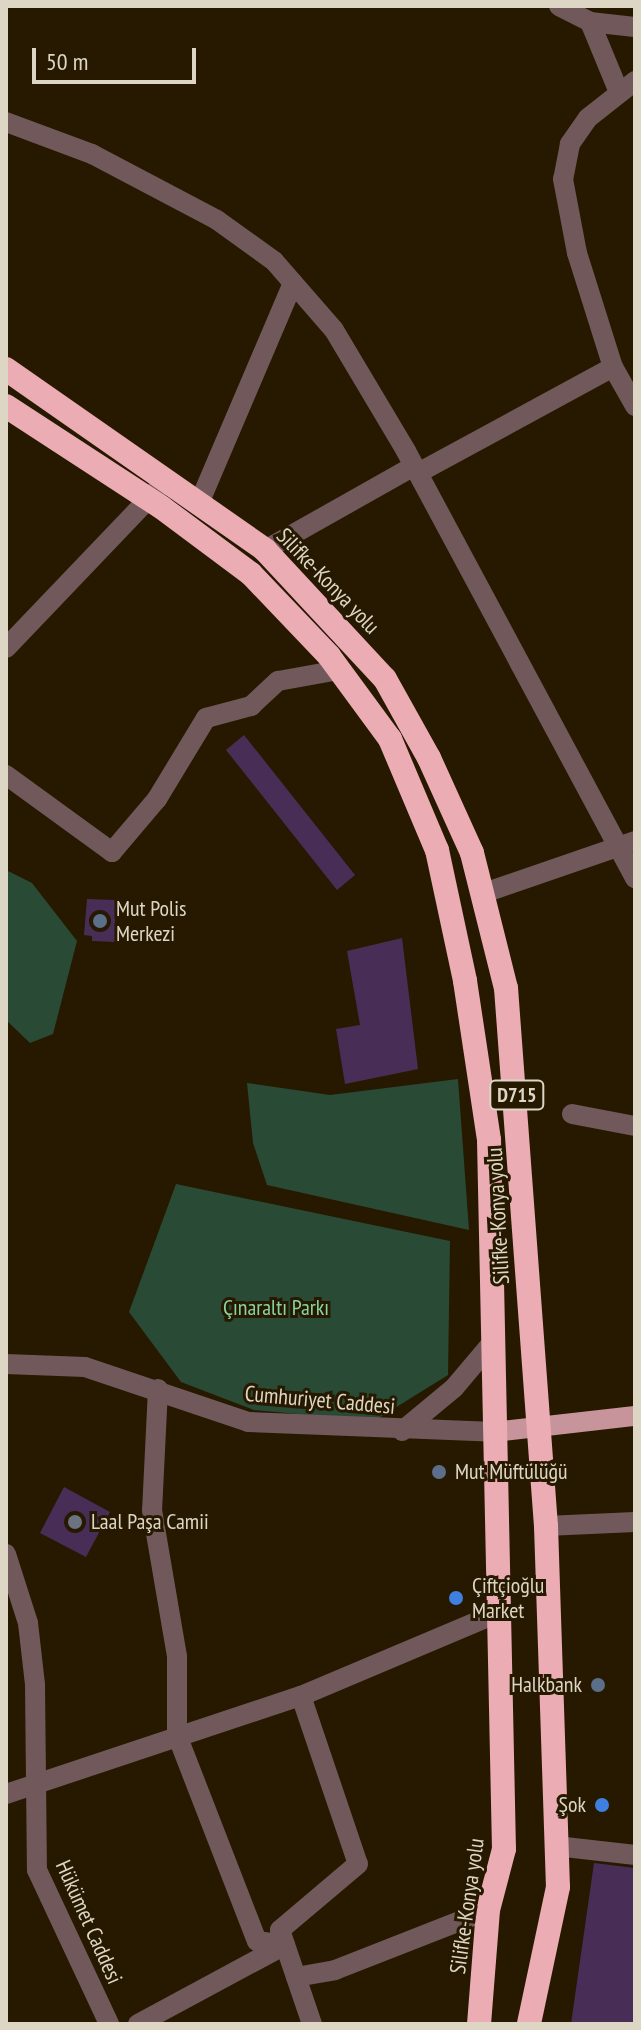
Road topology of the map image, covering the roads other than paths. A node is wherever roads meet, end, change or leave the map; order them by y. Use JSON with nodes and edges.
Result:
{"nodes":[{"id":1,"x":559,"y":6,"type":"edge"},
{"id":2,"x":590,"y":22,"type":"junction"},
{"id":3,"x":635,"y":27,"type":"edge"},
{"id":4,"x":626,"y":86,"type":"edge"},
{"id":5,"x":6,"y":122,"type":"edge"},
{"id":6,"x":293,"y":283,"type":"junction"},
{"id":7,"x":613,"y":367,"type":"junction"},
{"id":8,"x":6,"y":369,"type":"edge"},
{"id":9,"x":6,"y":406,"type":"edge"},
{"id":10,"x":635,"y":406,"type":"edge"},
{"id":11,"x":416,"y":470,"type":"junction"},
{"id":12,"x":168,"y":479,"type":"junction"},
{"id":13,"x":148,"y":499,"type":"junction"},
{"id":14,"x":200,"y":501,"type":"junction"},
{"id":15,"x":265,"y":550,"type":"junction"},
{"id":16,"x":6,"y":648,"type":"edge"},
{"id":17,"x":339,"y":670,"type":"junction"},
{"id":18,"x":6,"y":775,"type":"edge"},
{"id":19,"x":627,"y":845,"type":"edge"},
{"id":20,"x":635,"y":878,"type":"edge"},
{"id":21,"x":484,"y":893,"type":"junction"},
{"id":22,"x":572,"y":1114,"type":"dead end"},
{"id":23,"x":635,"y":1126,"type":"edge"},
{"id":24,"x":491,"y":1344,"type":"junction"},
{"id":25,"x":15,"y":1364,"type":"edge"},
{"id":26,"x":6,"y":1375,"type":"edge"},
{"id":27,"x":158,"y":1389,"type":"junction"},
{"id":28,"x":635,"y":1416,"type":"edge"},
{"id":29,"x":536,"y":1426,"type":"junction"},
{"id":30,"x":402,"y":1431,"type":"junction"},
{"id":31,"x":494,"y":1432,"type":"junction"},
{"id":32,"x":635,"y":1522,"type":"edge"},
{"id":33,"x":546,"y":1526,"type":"junction"},
{"id":34,"x":6,"y":1554,"type":"edge"},
{"id":35,"x":500,"y":1612,"type":"junction"},
{"id":36,"x":301,"y":1696,"type":"junction"},
{"id":37,"x":177,"y":1735,"type":"junction"},
{"id":38,"x":34,"y":1788,"type":"junction"},
{"id":39,"x":6,"y":1794,"type":"edge"},
{"id":40,"x":556,"y":1846,"type":"junction"},
{"id":41,"x":635,"y":1855,"type":"edge"},
{"id":42,"x":488,"y":1910,"type":"junction"},
{"id":43,"x":285,"y":1945,"type":"junction"},
{"id":44,"x":296,"y":1977,"type":"junction"},
{"id":45,"x":109,"y":2024,"type":"edge"},
{"id":46,"x":138,"y":2024,"type":"edge"},
{"id":47,"x":312,"y":2024,"type":"edge"},
{"id":48,"x":479,"y":2024,"type":"edge"},
{"id":49,"x":529,"y":2024,"type":"edge"}],
"edges":[{"from":1,"to":2,"type":"street"},
{"from":2,"to":3,"type":"street"},
{"from":2,"to":4,"type":"street"},
{"from":4,"to":7,"type":"street"},
{"from":5,"to":6,"type":"street"},
{"from":6,"to":11,"type":"street"},
{"from":6,"to":14,"type":"street"},
{"from":7,"to":10,"type":"street"},
{"from":7,"to":11,"type":"street"},
{"from":8,"to":12,"type":"highway","name":"Silifke-Konya yolu","number":"D715"},
{"from":9,"to":13,"type":"highway","name":"Silifke-Konya yolu","number":"D715"},
{"from":11,"to":15,"type":"street"},
{"from":11,"to":19,"type":"street"},
{"from":12,"to":13,"type":"street"},
{"from":12,"to":14,"type":"highway","name":"Silifke-Konya yolu","number":"D715"},
{"from":13,"to":16,"type":"street"},
{"from":13,"to":17,"type":"highway","name":"Silifke-Konya yolu","number":"D715"},
{"from":14,"to":15,"type":"highway","name":"Silifke-Konya yolu","number":"D715"},
{"from":15,"to":21,"type":"highway","name":"Silifke-Konya yolu","number":"D715"},
{"from":17,"to":18,"type":"street"},
{"from":17,"to":24,"type":"highway","name":"Silifke-Konya yolu","number":"D715"},
{"from":19,"to":20,"type":"street"},
{"from":19,"to":21,"type":"street"},
{"from":21,"to":29,"type":"highway","name":"Silifke-Konya yolu","number":"D715"},
{"from":22,"to":23,"type":"street"},
{"from":24,"to":30,"type":"street"},
{"from":24,"to":31,"type":"highway","name":"Silifke-Konya yolu","number":"D715"},
{"from":25,"to":26,"type":"street"},
{"from":25,"to":27,"type":"street","name":"Cumhuriyet Caddesi"},
{"from":27,"to":30,"type":"street","name":"Cumhuriyet Caddesi"},
{"from":27,"to":37,"type":"street"},
{"from":28,"to":29,"type":"main road"},
{"from":29,"to":31,"type":"main road"},
{"from":29,"to":33,"type":"highway","name":"Silifke-Konya yolu","number":"D715"},
{"from":30,"to":31,"type":"street","name":"Cumhuriyet Caddesi"},
{"from":31,"to":35,"type":"highway","name":"Silifke-Konya yolu","number":"D715"},
{"from":32,"to":33,"type":"street"},
{"from":33,"to":40,"type":"highway","name":"Silifke-Konya yolu","number":"D715"},
{"from":34,"to":38,"type":"street","name":"Hükümet Caddesi"},
{"from":35,"to":36,"type":"street"},
{"from":35,"to":42,"type":"highway","name":"Silifke-Konya yolu","number":"D715"},
{"from":36,"to":37,"type":"street"},
{"from":36,"to":43,"type":"street"},
{"from":37,"to":38,"type":"street"},
{"from":37,"to":43,"type":"street"},
{"from":38,"to":39,"type":"street"},
{"from":38,"to":45,"type":"street","name":"Hükümet Caddesi"},
{"from":40,"to":41,"type":"street"},
{"from":40,"to":49,"type":"highway","name":"Silifke-Konya yolu","number":"D715"},
{"from":42,"to":44,"type":"street"},
{"from":42,"to":48,"type":"highway","name":"Silifke-Konya yolu","number":"D715"},
{"from":43,"to":44,"type":"street"},
{"from":43,"to":46,"type":"street"},
{"from":44,"to":47,"type":"street"}]}
